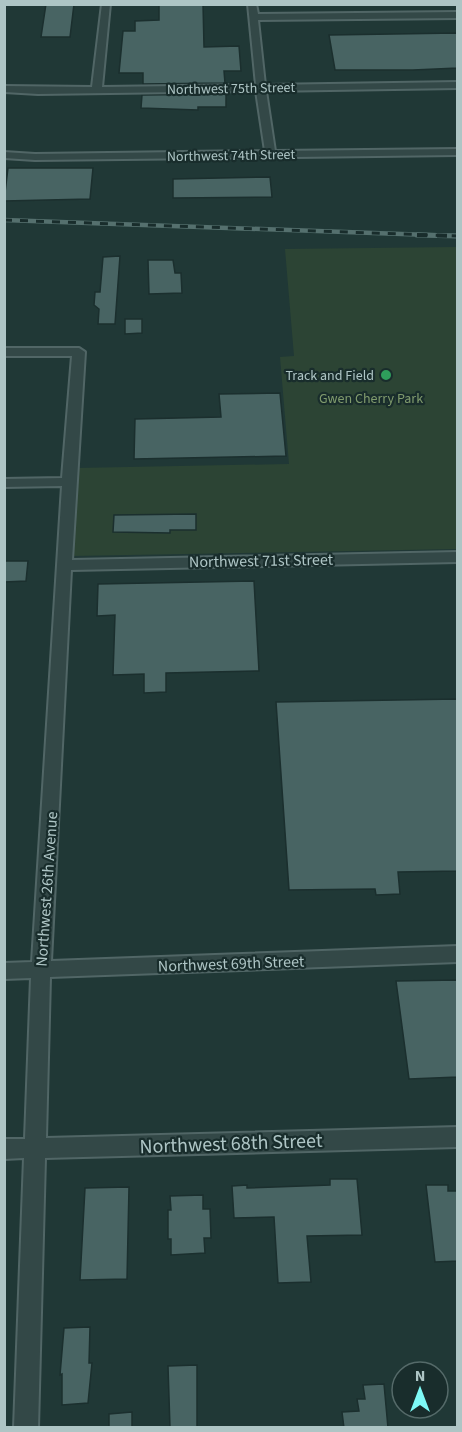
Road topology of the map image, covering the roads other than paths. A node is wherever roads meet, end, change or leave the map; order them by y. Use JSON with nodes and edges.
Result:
{"nodes":[{"id":1,"x":106,"y":4,"type":"edge"},
{"id":2,"x":252,"y":4,"type":"edge"},
{"id":3,"x":458,"y":15,"type":"edge"},
{"id":4,"x":254,"y":17,"type":"junction"},
{"id":5,"x":458,"y":77,"type":"edge"},
{"id":6,"x":4,"y":81,"type":"edge"},
{"id":7,"x":439,"y":81,"type":"junction"},
{"id":8,"x":261,"y":84,"type":"junction"},
{"id":9,"x":458,"y":85,"type":"edge"},
{"id":10,"x":97,"y":86,"type":"junction"},
{"id":11,"x":4,"y":89,"type":"edge"},
{"id":12,"x":458,"y":152,"type":"edge"},
{"id":13,"x":4,"y":155,"type":"edge"},
{"id":14,"x":271,"y":155,"type":"junction"},
{"id":15,"x":4,"y":352,"type":"edge"},
{"id":16,"x":69,"y":482,"type":"junction"},
{"id":17,"x":4,"y":483,"type":"edge"},
{"id":18,"x":458,"y":557,"type":"edge"},
{"id":19,"x":65,"y":564,"type":"junction"},
{"id":20,"x":458,"y":954,"type":"edge"},
{"id":21,"x":41,"y":970,"type":"junction"},
{"id":22,"x":4,"y":971,"type":"edge"},
{"id":23,"x":458,"y":1137,"type":"edge"},
{"id":24,"x":36,"y":1148,"type":"junction"},
{"id":25,"x":4,"y":1149,"type":"edge"},
{"id":26,"x":26,"y":1428,"type":"edge"}],
"edges":[{"from":1,"to":10,"type":"street"},
{"from":2,"to":4,"type":"street"},
{"from":3,"to":4,"type":"street"},
{"from":4,"to":8,"type":"street"},
{"from":5,"to":7,"type":"street","name":"Northwest 75th Street"},
{"from":6,"to":10,"type":"street","name":"Northwest 75th Street"},
{"from":7,"to":8,"type":"street","name":"Northwest 75th Street"},
{"from":7,"to":9,"type":"street","name":"Northwest 75th Street"},
{"from":8,"to":10,"type":"street","name":"Northwest 75th Street"},
{"from":8,"to":14,"type":"street"},
{"from":10,"to":11,"type":"street","name":"Northwest 75th Street"},
{"from":12,"to":14,"type":"street","name":"Northwest 74th Street"},
{"from":13,"to":14,"type":"street","name":"Northwest 74th Street"},
{"from":15,"to":16,"type":"street","name":"Northwest 26th Avenue"},
{"from":16,"to":17,"type":"street"},
{"from":16,"to":19,"type":"street","name":"Northwest 26th Avenue"},
{"from":18,"to":19,"type":"street","name":"Northwest 71st Street"},
{"from":19,"to":21,"type":"street","name":"Northwest 26th Avenue"},
{"from":20,"to":21,"type":"street","name":"Northwest 69th Street"},
{"from":21,"to":22,"type":"street","name":"Northwest 69th Street"},
{"from":21,"to":24,"type":"street","name":"Northwest 26th Avenue"},
{"from":23,"to":24,"type":"street","name":"Northwest 68th Street"},
{"from":24,"to":25,"type":"street","name":"Northwest 68th Street"},
{"from":24,"to":26,"type":"street","name":"Northwest 26th Avenue"}]}
